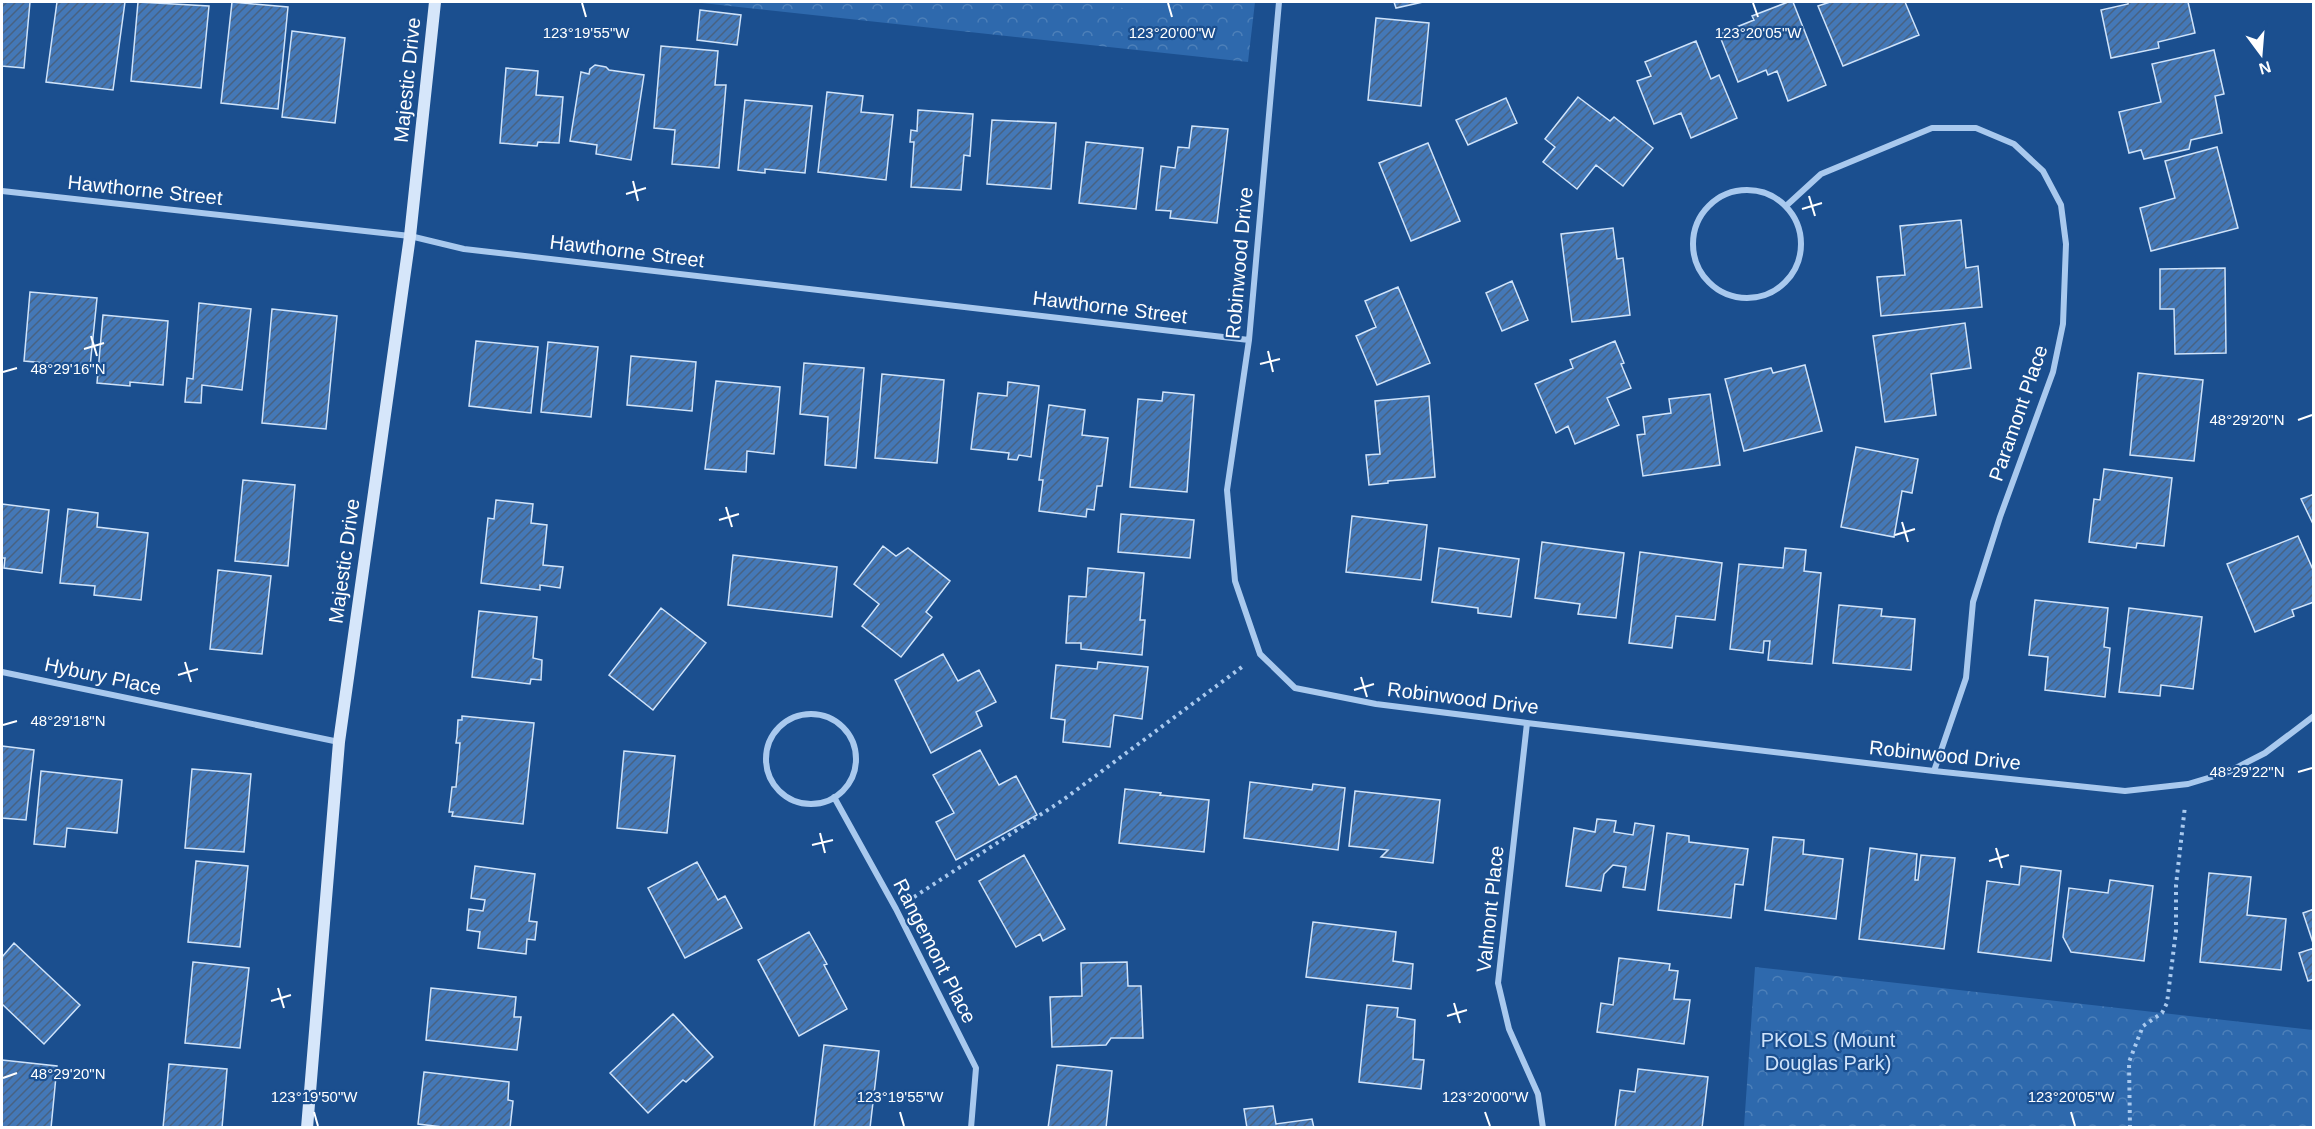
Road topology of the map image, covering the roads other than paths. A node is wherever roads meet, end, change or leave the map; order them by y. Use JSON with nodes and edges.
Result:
{"nodes":[{"id":1,"x":435,"y":2,"type":"edge"},
{"id":2,"x":1279,"y":2,"type":"edge"},
{"id":3,"x":2,"y":191,"type":"edge"},
{"id":4,"x":1786,"y":206,"type":"junction"},
{"id":5,"x":410,"y":236,"type":"junction"},
{"id":6,"x":1249,"y":340,"type":"junction"},
{"id":7,"x":2,"y":672,"type":"edge"},
{"id":8,"x":2313,"y":716,"type":"edge"},
{"id":9,"x":1527,"y":723,"type":"junction"},
{"id":10,"x":339,"y":742,"type":"junction"},
{"id":11,"x":1934,"y":771,"type":"junction"},
{"id":12,"x":834,"y":797,"type":"junction"},
{"id":13,"x":307,"y":1128,"type":"edge"},
{"id":14,"x":970,"y":1128,"type":"edge"},
{"id":15,"x":1543,"y":1128,"type":"edge"}],
"edges":[{"from":1,"to":5,"type":"street","name":"Majestic Drive"},
{"from":2,"to":6,"type":"street","name":"Robinwood Drive"},
{"from":3,"to":5,"type":"street","name":"Hawthorne Street"},
{"from":4,"to":4,"type":"street"},
{"from":4,"to":11,"type":"street","name":"Paramont Place"},
{"from":5,"to":6,"type":"street","name":"Hawthorne Street"},
{"from":5,"to":10,"type":"street","name":"Majestic Drive"},
{"from":6,"to":9,"type":"street","name":"Robinwood Drive"},
{"from":7,"to":10,"type":"street","name":"Hybury Place"},
{"from":8,"to":11,"type":"street","name":"Robinwood Drive"},
{"from":9,"to":11,"type":"street","name":"Robinwood Drive"},
{"from":9,"to":15,"type":"street","name":"Valmont Place"},
{"from":10,"to":13,"type":"street","name":"Majestic Drive"},
{"from":12,"to":12,"type":"street"},
{"from":12,"to":14,"type":"street","name":"Rangemont Place"}]}
